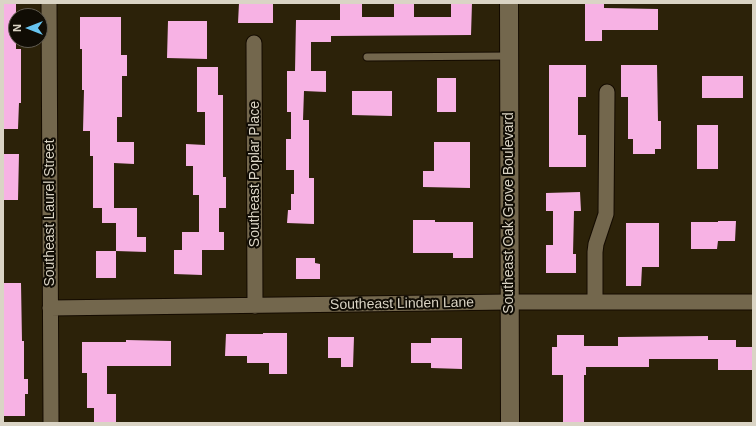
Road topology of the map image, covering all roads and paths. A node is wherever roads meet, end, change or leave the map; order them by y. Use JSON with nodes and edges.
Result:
{"nodes":[{"id":1,"x":49,"y":3,"type":"edge"},
{"id":2,"x":509,"y":3,"type":"edge"},
{"id":3,"x":254,"y":42,"type":"dead end"},
{"id":4,"x":509,"y":56,"type":"junction"},
{"id":5,"x":367,"y":57,"type":"dead end"},
{"id":6,"x":607,"y":92,"type":"dead end"},
{"id":7,"x":509,"y":302,"type":"junction"},
{"id":8,"x":595,"y":302,"type":"junction"},
{"id":9,"x":753,"y":302,"type":"edge"},
{"id":10,"x":255,"y":306,"type":"junction"},
{"id":11,"x":50,"y":308,"type":"junction"},
{"id":12,"x":51,"y":423,"type":"edge"},
{"id":13,"x":510,"y":423,"type":"edge"}],
"edges":[{"from":1,"to":11,"type":"street","name":"Southeast Laurel Street"},
{"from":2,"to":4,"type":"street","name":"Southeast Oak Grove Boulevard"},
{"from":3,"to":10,"type":"street","name":"Southeast Poplar Place"},
{"from":4,"to":5,"type":"lane"},
{"from":4,"to":7,"type":"street","name":"Southeast Oak Grove Boulevard"},
{"from":6,"to":8,"type":"street"},
{"from":7,"to":8,"type":"street","name":"Southeast Linden Lane"},
{"from":7,"to":10,"type":"street","name":"Southeast Linden Lane"},
{"from":7,"to":13,"type":"street","name":"Southeast Oak Grove Boulevard"},
{"from":8,"to":9,"type":"street","name":"Southeast Linden Lane"},
{"from":10,"to":11,"type":"street","name":"Southeast Linden Lane"},
{"from":11,"to":12,"type":"street","name":"Southeast Laurel Street"}]}
